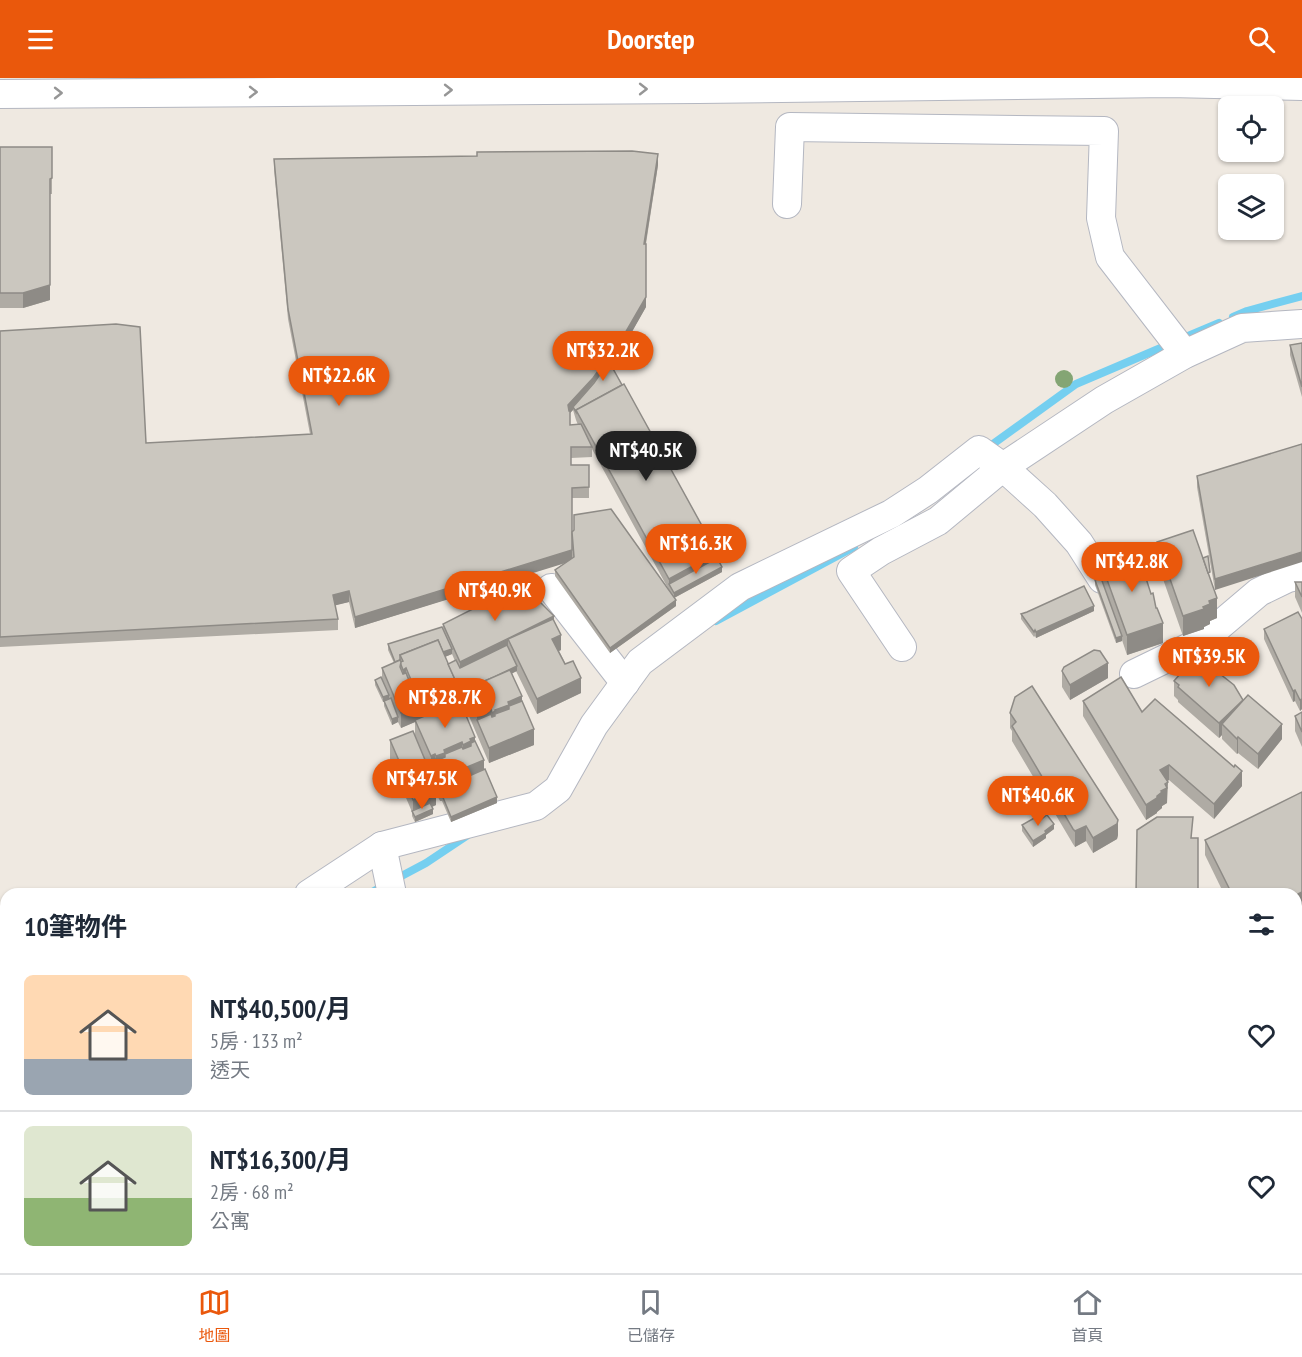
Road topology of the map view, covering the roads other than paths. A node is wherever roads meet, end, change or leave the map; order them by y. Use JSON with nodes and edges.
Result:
{"nodes":[{"id":1,"x":698,"y":83,"type":"edge"},
{"id":2,"x":1302,"y":86,"type":"edge"},
{"id":3,"x":0,"y":94,"type":"edge"},
{"id":4,"x":787,"y":204,"type":"dead end"},
{"id":5,"x":1302,"y":324,"type":"edge"},
{"id":6,"x":1185,"y":354,"type":"junction"},
{"id":7,"x":1003,"y":467,"type":"junction"},
{"id":8,"x":1302,"y":575,"type":"edge"},
{"id":9,"x":1102,"y":579,"type":"edge"},
{"id":10,"x":551,"y":588,"type":"dead end"},
{"id":11,"x":902,"y":647,"type":"dead end"},
{"id":12,"x":1134,"y":674,"type":"dead end"},
{"id":13,"x":625,"y":683,"type":"junction"},
{"id":14,"x":382,"y":846,"type":"junction"},
{"id":15,"x":318,"y":888,"type":"edge"},
{"id":16,"x":391,"y":888,"type":"edge"}],
"edges":[{"from":1,"to":2,"type":"street"},
{"from":3,"to":1,"type":"street","one_way":true},
{"from":4,"to":6,"type":"street"},
{"from":5,"to":6,"type":"street"},
{"from":6,"to":7,"type":"street"},
{"from":7,"to":9,"type":"street"},
{"from":7,"to":11,"type":"street"},
{"from":7,"to":13,"type":"street"},
{"from":8,"to":12,"type":"street"},
{"from":10,"to":13,"type":"street"},
{"from":13,"to":14,"type":"street"},
{"from":14,"to":15,"type":"street"},
{"from":14,"to":16,"type":"street"}]}
